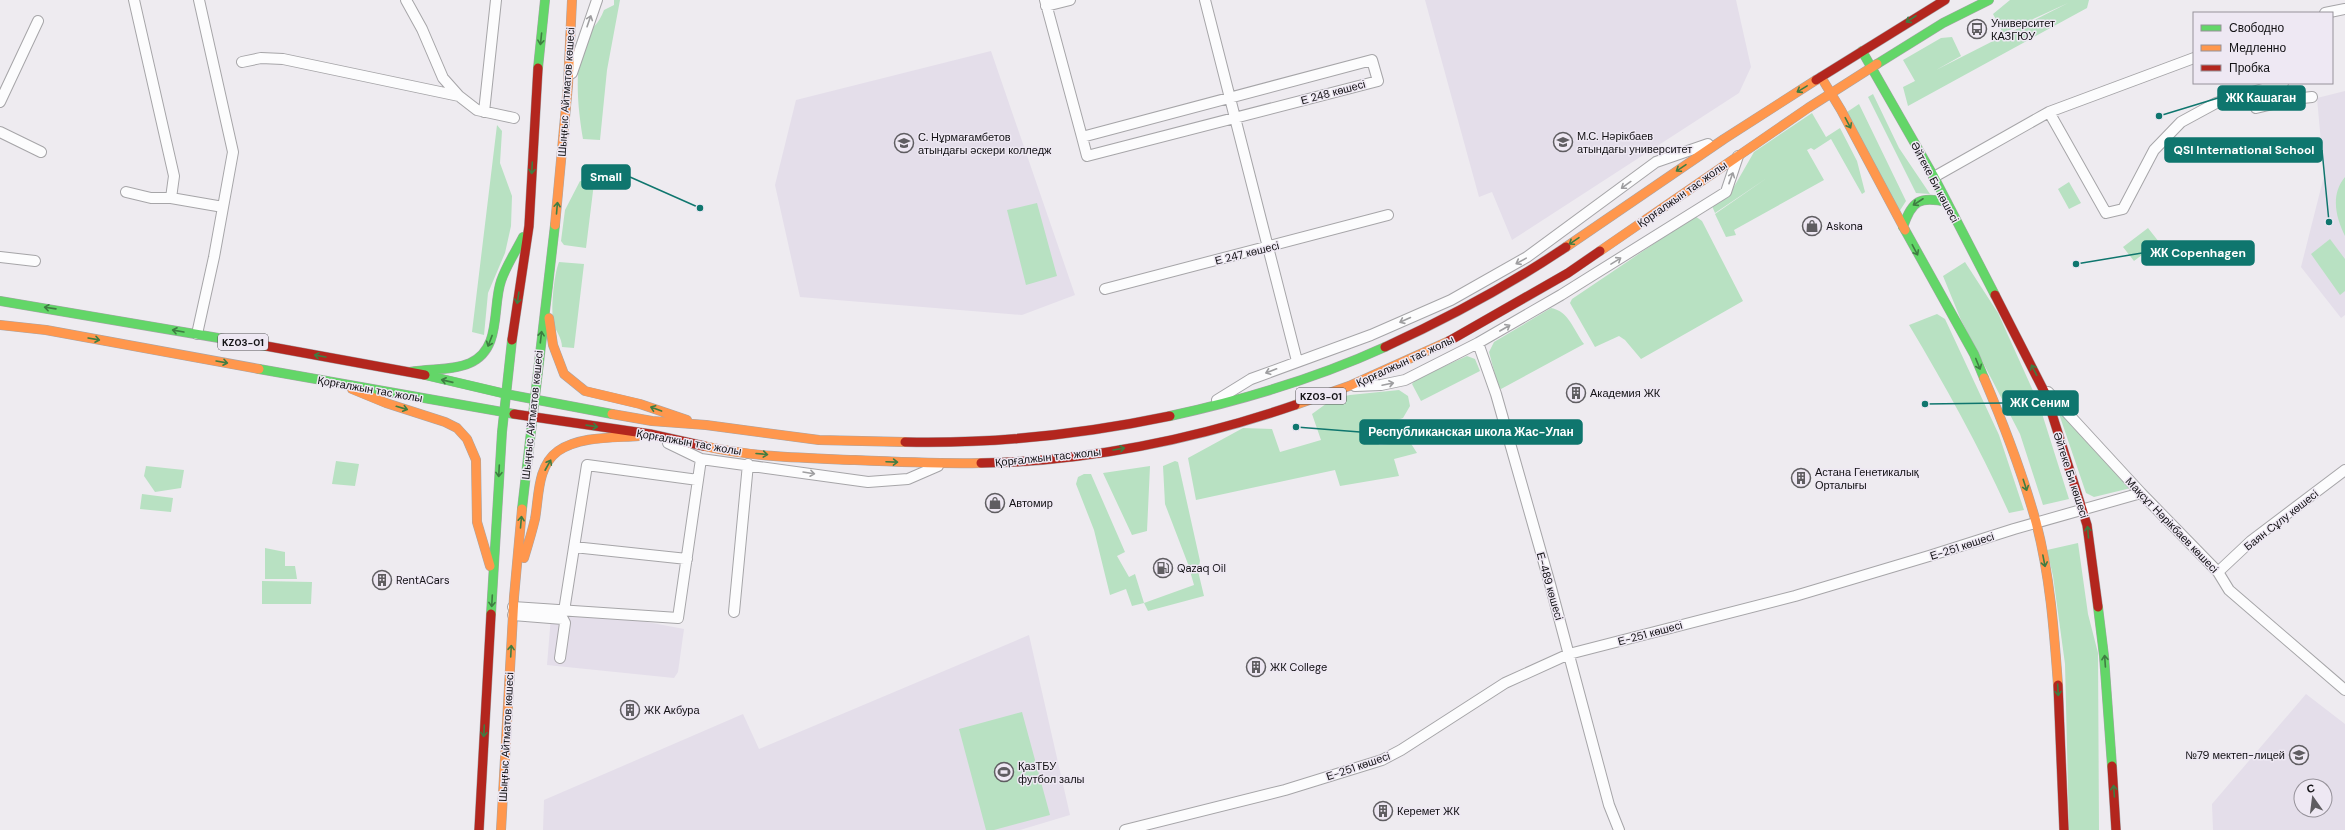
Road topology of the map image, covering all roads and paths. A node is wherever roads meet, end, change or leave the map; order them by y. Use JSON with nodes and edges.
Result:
{"nodes":[{"id":1,"x":134,"y":0,"type":"edge"},
{"id":2,"x":199,"y":0,"type":"edge"},
{"id":3,"x":406,"y":0,"type":"edge"},
{"id":4,"x":496,"y":0,"type":"edge"},
{"id":5,"x":545,"y":0,"type":"edge"},
{"id":6,"x":572,"y":0,"type":"edge"},
{"id":7,"x":597,"y":0,"type":"edge"},
{"id":8,"x":1070,"y":0,"type":"edge"},
{"id":9,"x":1205,"y":0,"type":"edge"},
{"id":10,"x":1945,"y":0,"type":"edge"},
{"id":11,"x":1989,"y":0,"type":"edge"},
{"id":12,"x":1046,"y":3,"type":"edge"},
{"id":13,"x":2345,"y":9,"type":"edge"},
{"id":14,"x":2330,"y":12,"type":"edge"},
{"id":15,"x":38,"y":22,"type":"dead end"},
{"id":16,"x":1862,"y":51,"type":"junction"},
{"id":17,"x":2193,"y":58,"type":"edge"},
{"id":18,"x":242,"y":62,"type":"dead end"},
{"id":19,"x":1871,"y":68,"type":"junction"},
{"id":20,"x":1821,"y":77,"type":"junction"},
{"id":21,"x":2279,"y":84,"type":"edge"},
{"id":22,"x":568,"y":85,"type":"junction"},
{"id":23,"x":1830,"y":93,"type":"junction"},
{"id":24,"x":459,"y":96,"type":"junction"},
{"id":25,"x":1230,"y":96,"type":"junction"},
{"id":26,"x":2312,"y":97,"type":"dead end"},
{"id":27,"x":0,"y":102,"type":"edge"},
{"id":28,"x":2256,"y":108,"type":"dead end"},
{"id":29,"x":484,"y":112,"type":"junction"},
{"id":30,"x":2049,"y":112,"type":"junction"},
{"id":31,"x":514,"y":118,"type":"dead end"},
{"id":32,"x":1235,"y":118,"type":"junction"},
{"id":33,"x":0,"y":132,"type":"edge"},
{"id":34,"x":1082,"y":137,"type":"junction"},
{"id":35,"x":1724,"y":139,"type":"junction"},
{"id":36,"x":41,"y":152,"type":"dead end"},
{"id":37,"x":1739,"y":155,"type":"junction"},
{"id":38,"x":1934,"y":177,"type":"junction"},
{"id":39,"x":126,"y":192,"type":"dead end"},
{"id":40,"x":171,"y":198,"type":"junction"},
{"id":41,"x":1947,"y":202,"type":"junction"},
{"id":42,"x":223,"y":207,"type":"junction"},
{"id":43,"x":1388,"y":215,"type":"dead end"},
{"id":44,"x":529,"y":226,"type":"junction"},
{"id":45,"x":1903,"y":227,"type":"junction"},
{"id":46,"x":1268,"y":247,"type":"junction"},
{"id":47,"x":0,"y":256,"type":"edge"},
{"id":48,"x":35,"y":261,"type":"dead end"},
{"id":49,"x":548,"y":284,"type":"junction"},
{"id":50,"x":1105,"y":289,"type":"dead end"},
{"id":51,"x":0,"y":301,"type":"edge"},
{"id":52,"x":0,"y":325,"type":"edge"},
{"id":53,"x":197,"y":334,"type":"junction"},
{"id":54,"x":1478,"y":343,"type":"junction"},
{"id":55,"x":1297,"y":361,"type":"junction"},
{"id":56,"x":410,"y":372,"type":"junction"},
{"id":57,"x":339,"y":384,"type":"junction"},
{"id":58,"x":2041,"y":384,"type":"junction"},
{"id":59,"x":1349,"y":386,"type":"junction"},
{"id":60,"x":506,"y":394,"type":"junction"},
{"id":61,"x":533,"y":399,"type":"junction"},
{"id":62,"x":1202,"y":409,"type":"junction"},
{"id":63,"x":504,"y":413,"type":"junction"},
{"id":64,"x":532,"y":417,"type":"junction"},
{"id":65,"x":706,"y":425,"type":"junction"},
{"id":66,"x":650,"y":434,"type":"junction"},
{"id":67,"x":701,"y":459,"type":"junction"},
{"id":68,"x":748,"y":464,"type":"junction"},
{"id":69,"x":942,"y":464,"type":"junction"},
{"id":70,"x":2345,"y":470,"type":"edge"},
{"id":71,"x":698,"y":480,"type":"junction"},
{"id":72,"x":2141,"y":494,"type":"junction"},
{"id":73,"x":2082,"y":510,"type":"junction"},
{"id":74,"x":2036,"y":523,"type":"junction"},
{"id":75,"x":574,"y":547,"type":"junction"},
{"id":76,"x":687,"y":559,"type":"junction"},
{"id":77,"x":2218,"y":572,"type":"junction"},
{"id":78,"x":493,"y":577,"type":"junction"},
{"id":79,"x":514,"y":597,"type":"junction"},
{"id":80,"x":513,"y":611,"type":"junction"},
{"id":81,"x":564,"y":611,"type":"junction"},
{"id":82,"x":734,"y":612,"type":"dead end"},
{"id":83,"x":1569,"y":654,"type":"junction"},
{"id":84,"x":560,"y":658,"type":"dead end"},
{"id":85,"x":2345,"y":690,"type":"edge"},
{"id":86,"x":479,"y":830,"type":"edge"},
{"id":87,"x":501,"y":830,"type":"edge"},
{"id":88,"x":1125,"y":830,"type":"edge"},
{"id":89,"x":1619,"y":830,"type":"edge"},
{"id":90,"x":2064,"y":830,"type":"edge"},
{"id":91,"x":2116,"y":830,"type":"edge"}],
"edges":[{"from":1,"to":40,"type":"street"},
{"from":2,"to":42,"type":"street"},
{"from":3,"to":24,"type":"street"},
{"from":4,"to":29,"type":"street"},
{"from":5,"to":44,"type":"main road","name":"Шыңғыс Айтматов көшесі","one_way":true},
{"from":6,"to":22,"type":"main road","name":"Шыңғыс Айтматов көшесі"},
{"from":22,"to":7,"type":"street","one_way":true},
{"from":8,"to":12,"type":"street"},
{"from":9,"to":25,"type":"street"},
{"from":10,"to":16,"type":"main road","name":"Қорғалжын тас жолы","number":"KZ03-01","one_way":true},
{"from":11,"to":19,"type":"main road","name":"Қорғалжын тас жолы","number":"KZ03-01"},
{"from":12,"to":34,"type":"street","name":"Е 248 көшесі"},
{"from":13,"to":14,"type":"street"},
{"from":15,"to":27,"type":"street"},
{"from":16,"to":19,"type":"main road","name":"Әйтеке Би көшесі"},
{"from":16,"to":20,"type":"main road","name":"Қорғалжын тас жолы","number":"KZ03-01"},
{"from":17,"to":30,"type":"street"},
{"from":18,"to":24,"type":"street"},
{"from":19,"to":23,"type":"main road","name":"Қорғалжын тас жолы","number":"KZ03-01"},
{"from":19,"to":38,"type":"main road","name":"Әйтеке Би көшесі"},
{"from":20,"to":23,"type":"main road"},
{"from":20,"to":35,"type":"main road","name":"Қорғалжын тас жолы","number":"KZ03-01","one_way":true},
{"from":21,"to":30,"type":"street"},
{"from":49,"to":22,"type":"main road","name":"Шыңғыс Айтматов көшесі","one_way":true},
{"from":23,"to":37,"type":"main road","name":"Қорғалжын тас жолы","number":"KZ03-01"},
{"from":23,"to":45,"type":"main road","one_way":true},
{"from":24,"to":29,"type":"street"},
{"from":25,"to":32,"type":"street"},
{"from":25,"to":32,"type":"street","name":"Е 248 көшесі"},
{"from":25,"to":34,"type":"street","name":"Е 248 көшесі"},
{"from":26,"to":28,"type":"street"},
{"from":29,"to":31,"type":"street"},
{"from":30,"to":38,"type":"street"},
{"from":32,"to":34,"type":"street","name":"Е 248 көшесі"},
{"from":32,"to":46,"type":"street"},
{"from":33,"to":36,"type":"street"},
{"from":35,"to":55,"type":"street","one_way":true},
{"from":35,"to":62,"type":"main road","name":"Қорғалжын тас жолы","number":"KZ03-01","one_way":true},
{"from":54,"to":37,"type":"street","one_way":true},
{"from":37,"to":59,"type":"main road","name":"Қорғалжын тас жолы","number":"KZ03-01"},
{"from":38,"to":41,"type":"main road","name":"Әйтеке Би көшесі"},
{"from":39,"to":40,"type":"street"},
{"from":40,"to":42,"type":"street"},
{"from":41,"to":45,"type":"main road","one_way":true},
{"from":58,"to":41,"type":"main road","name":"Әйтеке Би көшесі","one_way":true},
{"from":42,"to":53,"type":"street"},
{"from":43,"to":46,"type":"street","name":"Е 247 көшесі"},
{"from":44,"to":56,"type":"main road","one_way":true},
{"from":44,"to":60,"type":"main road","name":"Шыңғыс Айтматов көшесі","one_way":true},
{"from":45,"to":74,"type":"main road","one_way":true},
{"from":46,"to":50,"type":"street","name":"Е 247 көшесі"},
{"from":46,"to":55,"type":"street"},
{"from":47,"to":48,"type":"street"},
{"from":61,"to":49,"type":"main road","name":"Шыңғыс Айтматов көшесі","one_way":true},
{"from":65,"to":49,"type":"main road","one_way":true},
{"from":53,"to":51,"type":"main road","name":"Қорғалжын тас жолы","number":"KZ03-01","one_way":true},
{"from":52,"to":57,"type":"main road","name":"Қорғалжын тас жолы","number":"KZ03-01","one_way":true},
{"from":56,"to":53,"type":"main road","name":"Қорғалжын тас жолы","number":"KZ03-01","one_way":true},
{"from":59,"to":54,"type":"street","one_way":true},
{"from":54,"to":83,"type":"street","name":"Е-489 көшесі"},
{"from":55,"to":62,"type":"street","one_way":true},
{"from":60,"to":56,"type":"main road","name":"Қорғалжын тас жолы","number":"KZ03-01","one_way":true},
{"from":57,"to":63,"type":"main road","name":"Қорғалжын тас жолы","number":"KZ03-01"},
{"from":57,"to":78,"type":"main road","one_way":true},
{"from":58,"to":72,"type":"street","name":"Мақсұт Нәрікбаев көшесі"},
{"from":58,"to":73,"type":"main road","name":"Әйтеке Би көшесі"},
{"from":69,"to":59,"type":"main road","name":"Қорғалжын тас жолы","number":"KZ03-01","one_way":true},
{"from":60,"to":61,"type":"main road","name":"Қорғалжын тас жолы","number":"KZ03-01"},
{"from":60,"to":63,"type":"main road","name":"Шыңғыс Айтматов көшесі"},
{"from":61,"to":64,"type":"main road","name":"Шыңғыс Айтматов көшесі"},
{"from":61,"to":65,"type":"main road","name":"Қорғалжын тас жолы","number":"KZ03-01"},
{"from":62,"to":65,"type":"main road","name":"Қорғалжын тас жолы","number":"KZ03-01"},
{"from":63,"to":64,"type":"main road","name":"Қорғалжын тас жолы","number":"KZ03-01"},
{"from":63,"to":78,"type":"main road","name":"Шыңғыс Айтматов көшесі","one_way":true},
{"from":64,"to":66,"type":"main road","name":"Қорғалжын тас жолы","number":"KZ03-01","one_way":true},
{"from":79,"to":64,"type":"main road","name":"Шыңғыс Айтматов көшесі","one_way":true},
{"from":66,"to":67,"type":"street"},
{"from":66,"to":69,"type":"main road","name":"Қорғалжын тас жолы","number":"KZ03-01","one_way":true},
{"from":79,"to":66,"type":"main road","one_way":true},
{"from":67,"to":68,"type":"street"},
{"from":67,"to":71,"type":"street"},
{"from":68,"to":69,"type":"street","one_way":true},
{"from":68,"to":82,"type":"street"},
{"from":70,"to":77,"type":"street","name":"Баян Сұлу көшесі"},
{"from":71,"to":75,"type":"street"},
{"from":71,"to":76,"type":"street"},
{"from":72,"to":73,"type":"street","name":"Е-251 көшесі"},
{"from":72,"to":77,"type":"street","name":"Мақсұт Нәрікбаев көшесі"},
{"from":73,"to":74,"type":"street","name":"Е-251 көшесі"},
{"from":91,"to":73,"type":"main road","name":"Әйтеке Би көшесі","one_way":true},
{"from":74,"to":83,"type":"street","name":"Е-251 көшесі"},
{"from":74,"to":90,"type":"main road","one_way":true},
{"from":75,"to":76,"type":"street"},
{"from":75,"to":81,"type":"street"},
{"from":76,"to":81,"type":"street"},
{"from":77,"to":85,"type":"street","name":"Мақсұт Нәрікбаев көшесі"},
{"from":78,"to":86,"type":"main road","name":"Шыңғыс Айтматов көшесі","one_way":true},
{"from":79,"to":80,"type":"main road","name":"Шыңғыс Айтматов көшесі"},
{"from":80,"to":81,"type":"street"},
{"from":80,"to":84,"type":"street"},
{"from":87,"to":80,"type":"main road","name":"Шыңғыс Айтматов көшесі","one_way":true},
{"from":83,"to":88,"type":"street","name":"Е-251 көшесі"},
{"from":83,"to":89,"type":"street","name":"Е-489 көшесі"}]}
